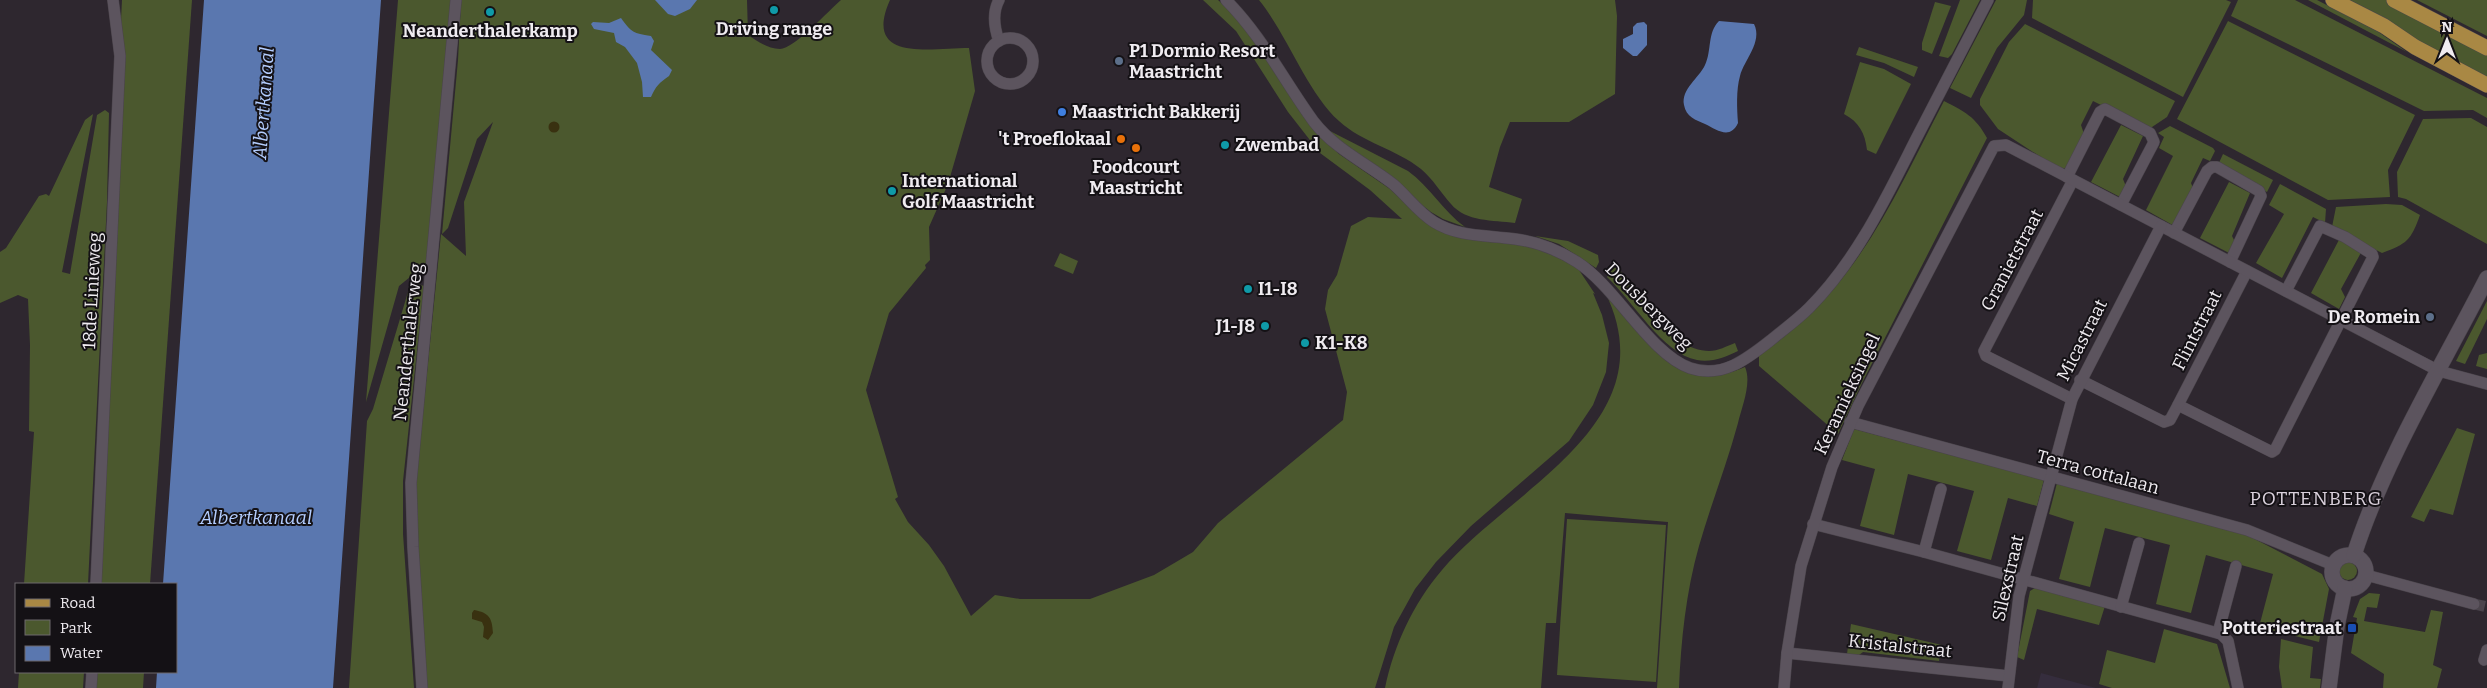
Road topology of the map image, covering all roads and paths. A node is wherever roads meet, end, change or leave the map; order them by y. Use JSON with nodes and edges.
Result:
{"nodes":[{"id":1,"x":113,"y":0,"type":"edge"},
{"id":2,"x":456,"y":0,"type":"edge"},
{"id":3,"x":999,"y":0,"type":"edge"},
{"id":4,"x":1226,"y":0,"type":"edge"},
{"id":5,"x":1988,"y":0,"type":"edge"},
{"id":6,"x":2333,"y":0,"type":"edge"},
{"id":7,"x":2394,"y":0,"type":"edge"},
{"id":8,"x":999,"y":40,"type":"junction"},
{"id":9,"x":2487,"y":48,"type":"edge"},
{"id":10,"x":2487,"y":85,"type":"edge"},
{"id":11,"x":2070,"y":179,"type":"junction"},
{"id":12,"x":2121,"y":205,"type":"junction"},
{"id":13,"x":2161,"y":226,"type":"junction"},
{"id":14,"x":2174,"y":233,"type":"junction"},
{"id":15,"x":2230,"y":262,"type":"junction"},
{"id":16,"x":2247,"y":271,"type":"junction"},
{"id":17,"x":2487,"y":278,"type":"edge"},
{"id":18,"x":2286,"y":291,"type":"junction"},
{"id":19,"x":2342,"y":320,"type":"junction"},
{"id":20,"x":2439,"y":371,"type":"junction"},
{"id":21,"x":2080,"y":380,"type":"junction"},
{"id":22,"x":2487,"y":384,"type":"edge"},
{"id":23,"x":2072,"y":399,"type":"junction"},
{"id":24,"x":2178,"y":405,"type":"junction"},
{"id":25,"x":1850,"y":422,"type":"junction"},
{"id":26,"x":2051,"y":477,"type":"junction"},
{"id":27,"x":1940,"y":489,"type":"dead end"},
{"id":28,"x":1812,"y":524,"type":"junction"},
{"id":29,"x":2138,"y":543,"type":"dead end"},
{"id":30,"x":1924,"y":552,"type":"junction"},
{"id":31,"x":2354,"y":555,"type":"junction"},
{"id":32,"x":2333,"y":565,"type":"junction"},
{"id":33,"x":2236,"y":566,"type":"dead end"},
{"id":34,"x":2366,"y":575,"type":"junction"},
{"id":35,"x":2024,"y":580,"type":"junction"},
{"id":36,"x":96,"y":583,"type":"edge"},
{"id":37,"x":2345,"y":588,"type":"junction"},
{"id":38,"x":2474,"y":604,"type":"tunnel mouth"},
{"id":39,"x":2121,"y":607,"type":"junction"},
{"id":40,"x":2218,"y":633,"type":"junction"},
{"id":41,"x":1787,"y":652,"type":"junction"},
{"id":42,"x":92,"y":673,"type":"edge"},
{"id":43,"x":2008,"y":682,"type":"edge"},
{"id":44,"x":91,"y":688,"type":"edge"},
{"id":45,"x":422,"y":688,"type":"edge"},
{"id":46,"x":1784,"y":688,"type":"edge"},
{"id":47,"x":2238,"y":688,"type":"edge"},
{"id":48,"x":2329,"y":688,"type":"edge"}],
"edges":[{"from":1,"to":36,"type":"street","name":"18de Linieweg"},
{"from":2,"to":45,"type":"street","name":"Neanderthalerweg"},
{"from":3,"to":8,"type":"street"},
{"from":4,"to":5,"type":"street","name":"Dousbergweg"},
{"from":6,"to":10,"type":"main road"},
{"from":7,"to":9,"type":"main road"},
{"from":8,"to":8,"type":"street"},
{"from":11,"to":12,"type":"street"},
{"from":11,"to":12,"type":"street","name":"Granietstraat"},
{"from":11,"to":23,"type":"street","name":"Granietstraat"},
{"from":11,"to":25,"type":"street","name":"Keramieksingel"},
{"from":12,"to":13,"type":"street"},
{"from":13,"to":14,"type":"street"},
{"from":13,"to":21,"type":"street","name":"Micastraat"},
{"from":14,"to":15,"type":"street"},
{"from":14,"to":15,"type":"street"},
{"from":15,"to":16,"type":"street"},
{"from":16,"to":18,"type":"street"},
{"from":16,"to":24,"type":"street","name":"Flintstraat"},
{"from":17,"to":20,"type":"street"},
{"from":18,"to":19,"type":"street"},
{"from":18,"to":19,"type":"street"},
{"from":19,"to":20,"type":"street"},
{"from":19,"to":24,"type":"street"},
{"from":20,"to":22,"type":"street"},
{"from":20,"to":31,"type":"street"},
{"from":21,"to":23,"type":"street","name":"Micastraat"},
{"from":21,"to":24,"type":"street","name":"Flintstraat"},
{"from":23,"to":26,"type":"street","name":"Micastraat"},
{"from":25,"to":26,"type":"street","name":"Terra cottalaan"},
{"from":25,"to":28,"type":"street","name":"Keramieksingel"},
{"from":26,"to":32,"type":"street","name":"Terra cottalaan"},
{"from":26,"to":35,"type":"street","name":"Silexstraat"},
{"from":27,"to":30,"type":"street"},
{"from":28,"to":30,"type":"street"},
{"from":28,"to":41,"type":"street","name":"Keramieksingel"},
{"from":29,"to":39,"type":"street"},
{"from":30,"to":35,"type":"street"},
{"from":31,"to":32,"type":"street"},
{"from":31,"to":34,"type":"street"},
{"from":32,"to":37,"type":"street"},
{"from":33,"to":40,"type":"street"},
{"from":34,"to":37,"type":"street"},
{"from":34,"to":38,"type":"street"},
{"from":35,"to":39,"type":"street"},
{"from":35,"to":43,"type":"street","name":"Silexstraat"},
{"from":37,"to":48,"type":"street"},
{"from":39,"to":40,"type":"street"},
{"from":40,"to":47,"type":"street"},
{"from":41,"to":43,"type":"street","name":"Kristalstraat"},
{"from":41,"to":46,"type":"street","name":"Keramieksingel"},
{"from":42,"to":44,"type":"street"}]}
